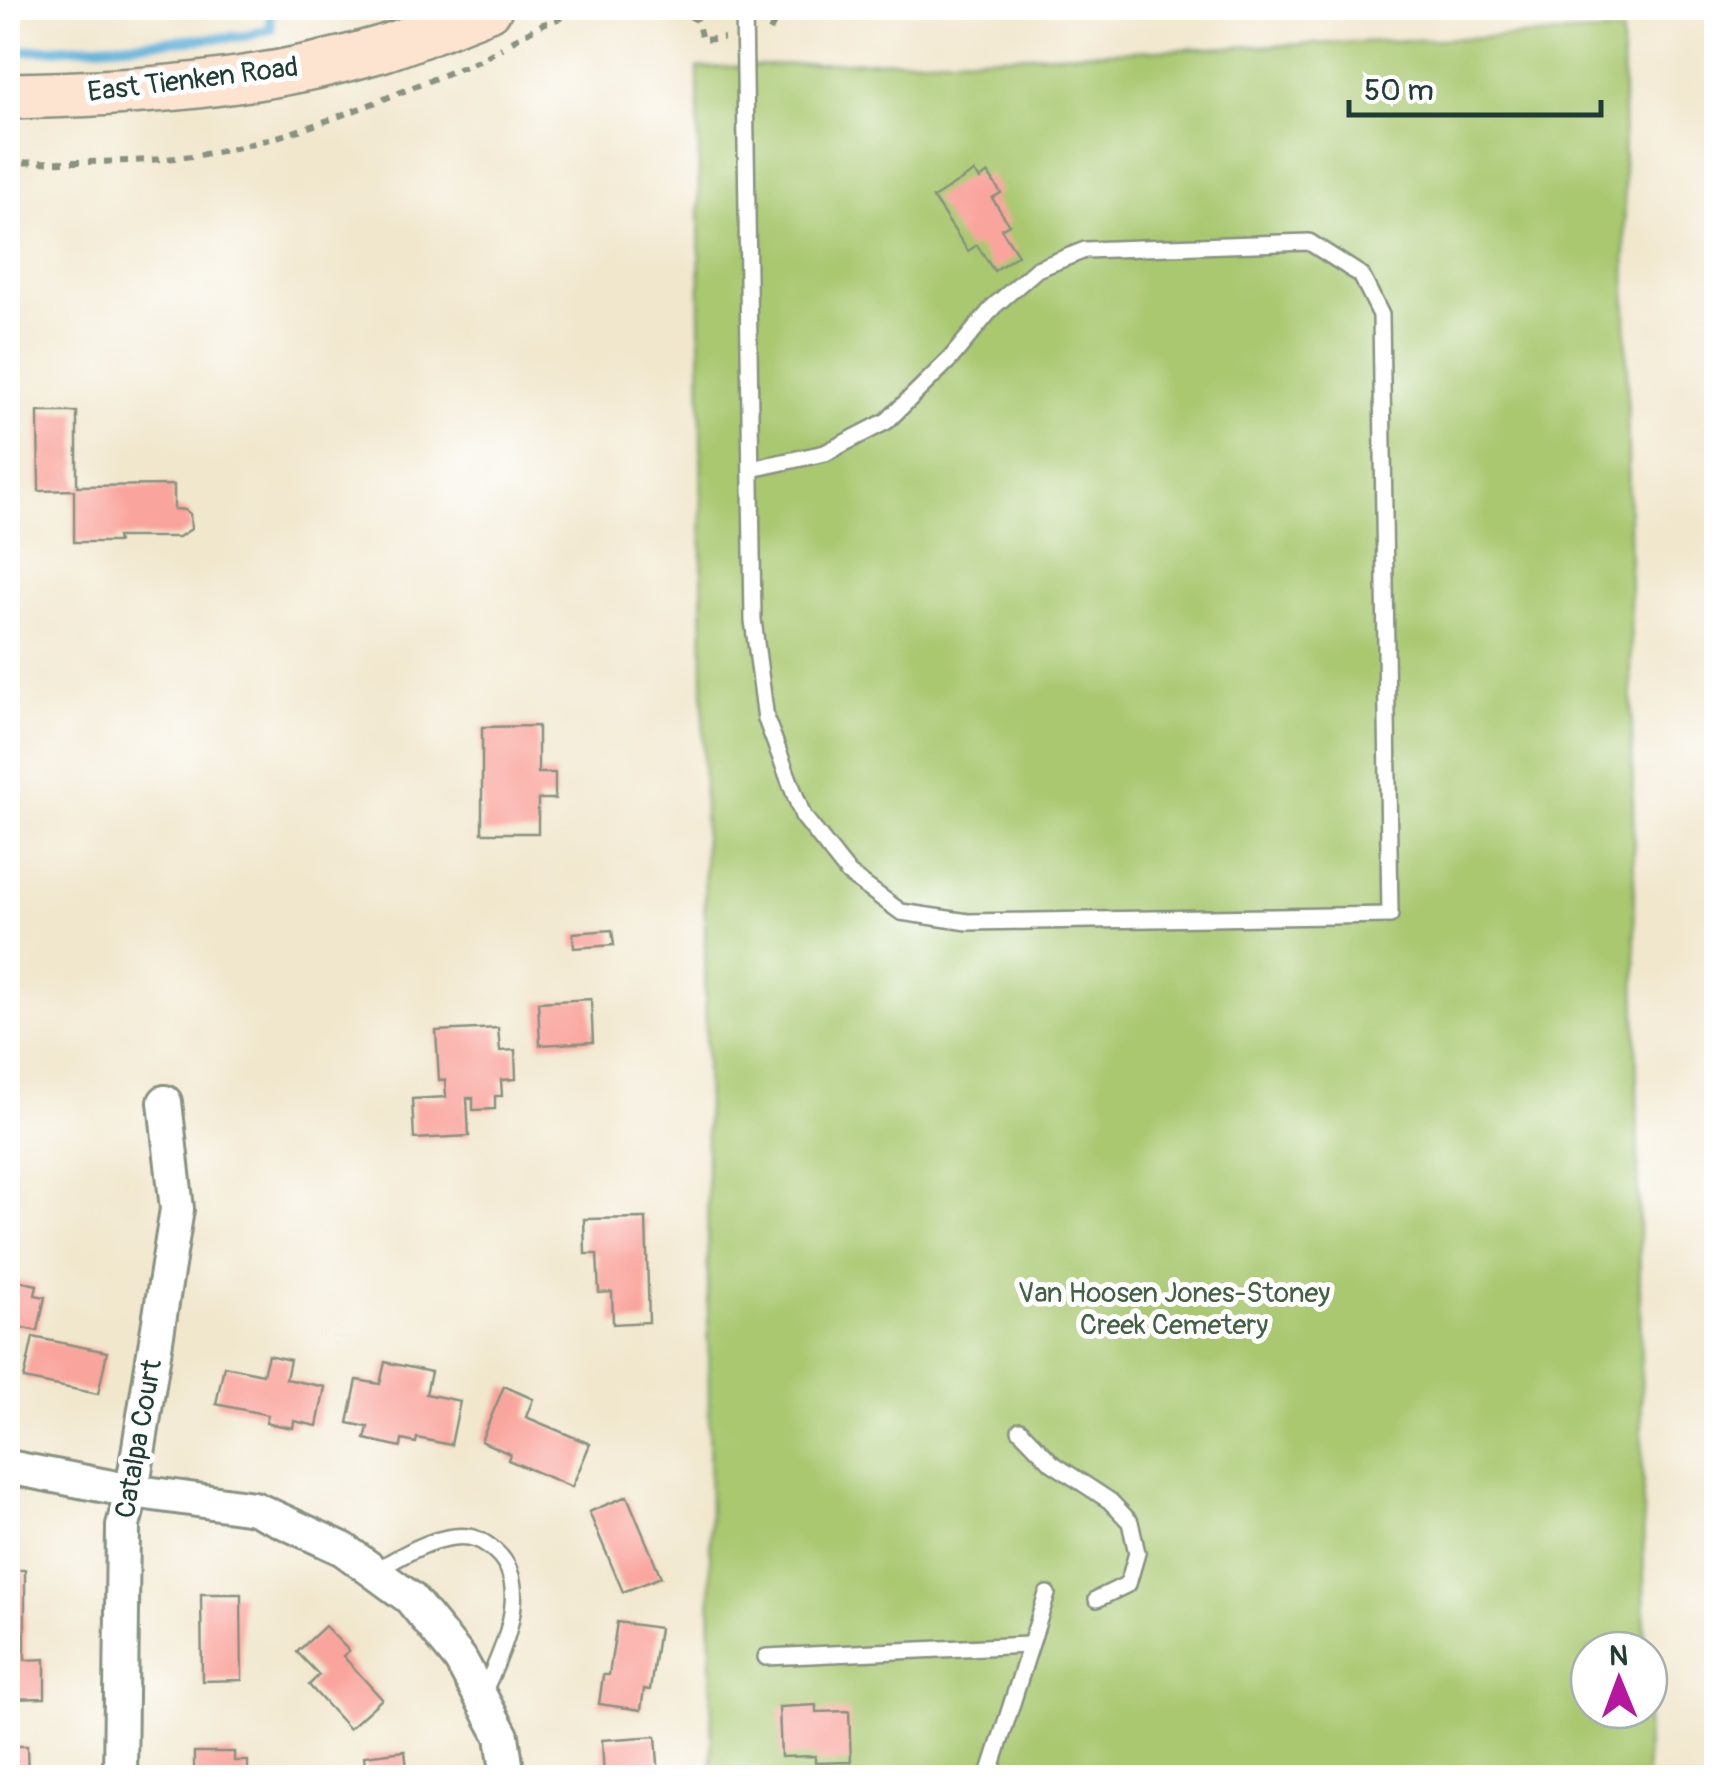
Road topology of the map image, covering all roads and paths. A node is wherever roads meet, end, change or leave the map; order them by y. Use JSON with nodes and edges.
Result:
{"nodes":[{"id":1,"x":90,"y":8,"type":"edge"},
{"id":2,"x":488,"y":8,"type":"edge"},
{"id":3,"x":744,"y":8,"type":"edge"},
{"id":4,"x":8,"y":10,"type":"edge"},
{"id":5,"x":8,"y":96,"type":"edge"},
{"id":6,"x":751,"y":469,"type":"junction"},
{"id":7,"x":165,"y":1102,"type":"dead end"},
{"id":8,"x":1020,"y":1430,"type":"dead end"},
{"id":9,"x":8,"y":1467,"type":"edge"},
{"id":10,"x":132,"y":1491,"type":"junction"},
{"id":11,"x":374,"y":1572,"type":"junction"},
{"id":12,"x":1048,"y":1594,"type":"dead end"},
{"id":13,"x":1097,"y":1599,"type":"dead end"},
{"id":14,"x":1029,"y":1646,"type":"junction"},
{"id":15,"x":766,"y":1658,"type":"dead end"},
{"id":16,"x":481,"y":1697,"type":"junction"},
{"id":17,"x":120,"y":1778,"type":"edge"},
{"id":18,"x":508,"y":1778,"type":"edge"},
{"id":19,"x":988,"y":1778,"type":"edge"}],
"edges":[{"from":1,"to":4,"type":"path"},
{"from":2,"to":5,"type":"street","name":"East Tienken Road"},
{"from":3,"to":6,"type":"lane"},
{"from":6,"to":6,"type":"lane"},
{"from":7,"to":10,"type":"street","name":"Catalpa Court"},
{"from":8,"to":13,"type":"lane"},
{"from":9,"to":10,"type":"street"},
{"from":10,"to":11,"type":"street"},
{"from":10,"to":17,"type":"street","name":"Catalpa Court"},
{"from":11,"to":16,"type":"street"},
{"from":11,"to":16,"type":"lane"},
{"from":12,"to":14,"type":"lane"},
{"from":14,"to":15,"type":"lane"},
{"from":14,"to":19,"type":"lane"},
{"from":16,"to":18,"type":"street"}]}
